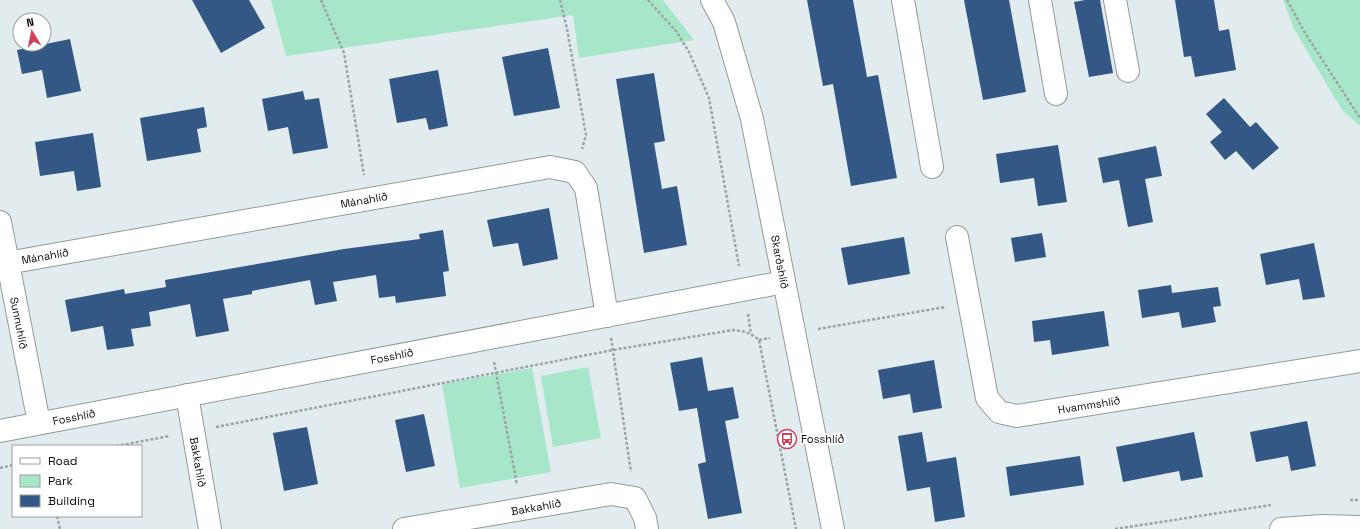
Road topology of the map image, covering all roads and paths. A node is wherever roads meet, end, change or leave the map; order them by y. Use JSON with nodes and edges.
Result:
{"nodes":[{"id":1,"x":321,"y":0,"type":"edge"},
{"id":2,"x":560,"y":0,"type":"edge"},
{"id":3,"x":648,"y":0,"type":"edge"},
{"id":4,"x":712,"y":0,"type":"edge"},
{"id":5,"x":903,"y":0,"type":"edge"},
{"id":6,"x":1040,"y":0,"type":"edge"},
{"id":7,"x":1116,"y":0,"type":"edge"},
{"id":8,"x":1287,"y":0,"type":"edge"},
{"id":9,"x":1128,"y":71,"type":"dead end"},
{"id":10,"x":1056,"y":94,"type":"dead end"},
{"id":11,"x":1360,"y":118,"type":"edge"},
{"id":12,"x":932,"y":167,"type":"dead end"},
{"id":13,"x":575,"y":172,"type":"junction"},
{"id":14,"x":368,"y":200,"type":"junction"},
{"id":15,"x":0,"y":222,"type":"edge"},
{"id":16,"x":957,"y":237,"type":"dead end"},
{"id":17,"x":7,"y":263,"type":"junction"},
{"id":18,"x":784,"y":282,"type":"junction"},
{"id":19,"x":744,"y":290,"type":"junction"},
{"id":20,"x":969,"y":303,"type":"junction"},
{"id":21,"x":607,"y":316,"type":"junction"},
{"id":22,"x":794,"y":333,"type":"junction"},
{"id":23,"x":751,"y":334,"type":"junction"},
{"id":24,"x":490,"y":338,"type":"junction"},
{"id":25,"x":759,"y":340,"type":"junction"},
{"id":26,"x":613,"y":350,"type":"junction"},
{"id":27,"x":1360,"y":362,"type":"edge"},
{"id":28,"x":496,"y":372,"type":"junction"},
{"id":29,"x":187,"y":395,"type":"junction"},
{"id":30,"x":39,"y":423,"type":"junction"},
{"id":31,"x":0,"y":431,"type":"edge"},
{"id":32,"x":193,"y":431,"type":"junction"},
{"id":33,"x":121,"y":445,"type":"edge"},
{"id":34,"x":12,"y":465,"type":"edge"},
{"id":35,"x":0,"y":468,"type":"edge"},
{"id":36,"x":635,"y":498,"type":"junction"},
{"id":37,"x":1345,"y":500,"type":"dead end"},
{"id":38,"x":1360,"y":500,"type":"edge"},
{"id":39,"x":1275,"y":505,"type":"dead end"},
{"id":40,"x":521,"y":509,"type":"junction"},
{"id":41,"x":57,"y":517,"type":"edge"},
{"id":42,"x":1360,"y":527,"type":"edge"},
{"id":43,"x":60,"y":529,"type":"edge"},
{"id":44,"x":210,"y":529,"type":"edge"},
{"id":45,"x":404,"y":529,"type":"edge"},
{"id":46,"x":647,"y":529,"type":"edge"},
{"id":47,"x":796,"y":529,"type":"edge"},
{"id":48,"x":833,"y":529,"type":"edge"},
{"id":49,"x":1115,"y":529,"type":"edge"},
{"id":50,"x":1281,"y":529,"type":"edge"}],
"edges":[{"from":1,"to":14,"type":"path"},
{"from":2,"to":13,"type":"path"},
{"from":3,"to":19,"type":"path"},
{"from":4,"to":18,"type":"street","name":"Skarðshlíð"},
{"from":5,"to":12,"type":"street"},
{"from":6,"to":10,"type":"street"},
{"from":7,"to":9,"type":"street"},
{"from":8,"to":11,"type":"path"},
{"from":13,"to":14,"type":"street","name":"Mánahlíð"},
{"from":13,"to":21,"type":"street"},
{"from":14,"to":17,"type":"street","name":"Mánahlíð"},
{"from":15,"to":17,"type":"street","name":"Sunnuhlíð"},
{"from":16,"to":20,"type":"street","name":"Hvammshlíð"},
{"from":17,"to":30,"type":"street","name":"Sunnuhlíð"},
{"from":18,"to":19,"type":"street","name":"Fosshlíð"},
{"from":18,"to":22,"type":"street","name":"Skarðshlíð"},
{"from":19,"to":21,"type":"street","name":"Fosshlíð"},
{"from":19,"to":23,"type":"path"},
{"from":20,"to":22,"type":"path"},
{"from":20,"to":27,"type":"street","name":"Hvammshlíð"},
{"from":21,"to":24,"type":"street","name":"Fosshlíð"},
{"from":21,"to":26,"type":"path"},
{"from":22,"to":25,"type":"path"},
{"from":22,"to":48,"type":"street","name":"Skarðshlíð"},
{"from":23,"to":25,"type":"path"},
{"from":23,"to":26,"type":"path"},
{"from":24,"to":28,"type":"path"},
{"from":24,"to":29,"type":"street","name":"Fosshlíð"},
{"from":25,"to":47,"type":"path"},
{"from":26,"to":28,"type":"path"},
{"from":26,"to":36,"type":"path"},
{"from":28,"to":32,"type":"path"},
{"from":28,"to":40,"type":"path"},
{"from":29,"to":30,"type":"street","name":"Fosshlíð"},
{"from":29,"to":32,"type":"street","name":"Bakkahlíð"},
{"from":30,"to":31,"type":"street","name":"Fosshlíð"},
{"from":32,"to":33,"type":"path"},
{"from":32,"to":44,"type":"street","name":"Bakkahlíð"},
{"from":34,"to":35,"type":"path"},
{"from":36,"to":40,"type":"street","name":"Bakkahlíð"},
{"from":36,"to":46,"type":"street"},
{"from":37,"to":38,"type":"path"},
{"from":39,"to":49,"type":"path"},
{"from":40,"to":45,"type":"street","name":"Bakkahlíð"},
{"from":41,"to":43,"type":"path"},
{"from":42,"to":50,"type":"street"}]}
